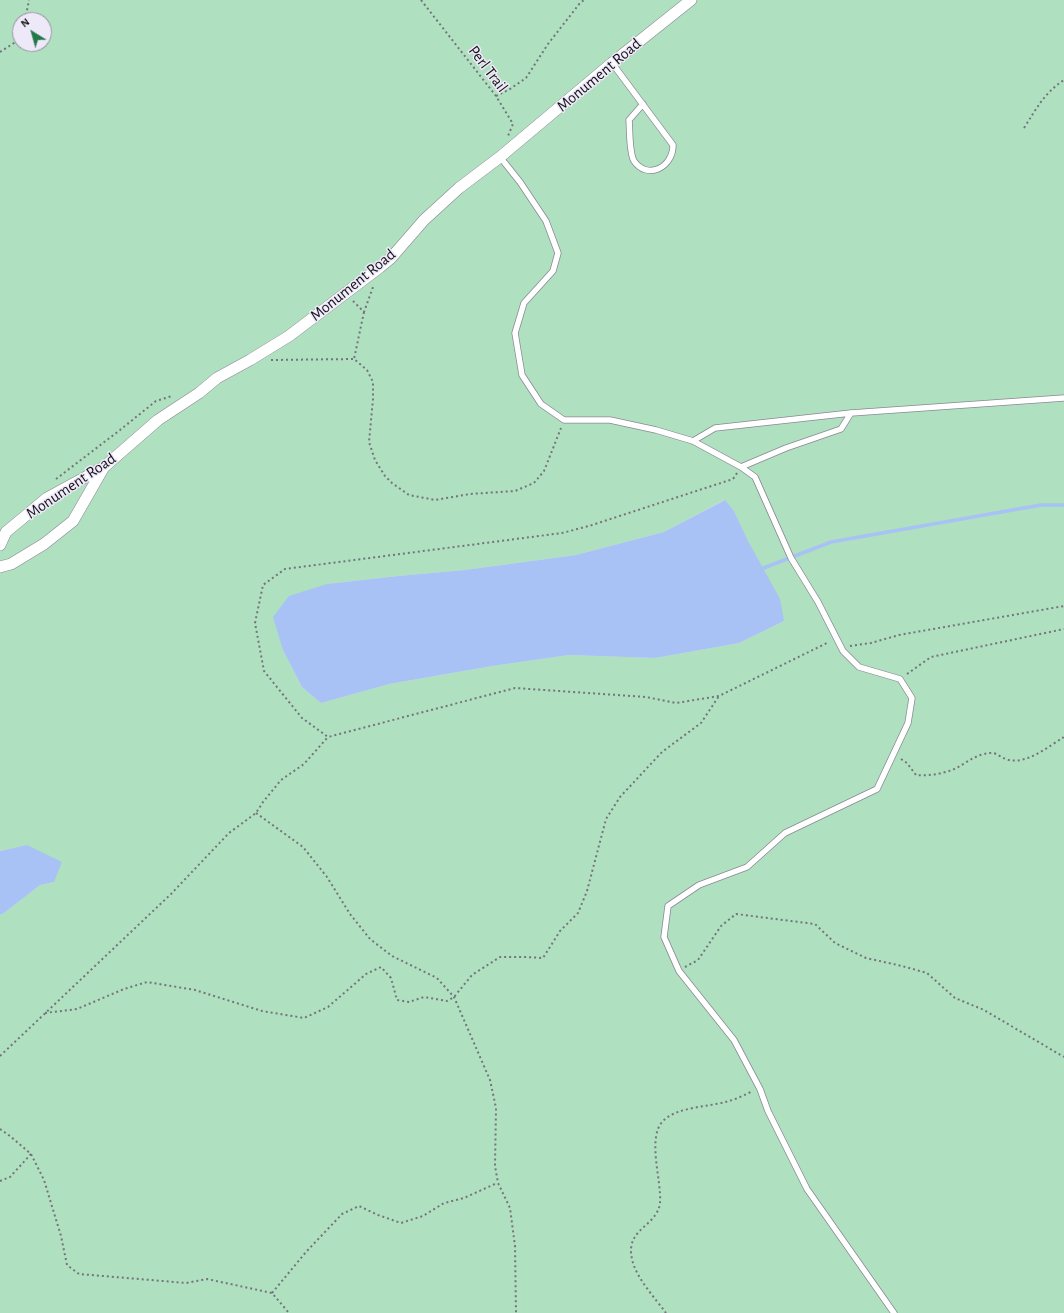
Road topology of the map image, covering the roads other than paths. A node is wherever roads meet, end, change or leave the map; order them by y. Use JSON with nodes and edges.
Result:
{"nodes":[{"id":1,"x":691,"y":0,"type":"edge"},
{"id":2,"x":612,"y":63,"type":"junction"},
{"id":3,"x":643,"y":104,"type":"junction"},
{"id":4,"x":500,"y":157,"type":"junction"},
{"id":5,"x":1064,"y":398,"type":"edge"},
{"id":6,"x":851,"y":413,"type":"junction"},
{"id":7,"x":693,"y":441,"type":"junction"},
{"id":8,"x":741,"y":467,"type":"junction"},
{"id":9,"x":104,"y":468,"type":"junction"},
{"id":10,"x":0,"y":545,"type":"edge"},
{"id":11,"x":0,"y":567,"type":"edge"},
{"id":12,"x":894,"y":1313,"type":"edge"}],
"edges":[{"from":1,"to":2,"type":"street","name":"Monument Road"},
{"from":2,"to":3,"type":"lane"},
{"from":2,"to":4,"type":"street","name":"Monument Road"},
{"from":3,"to":3,"type":"lane"},
{"from":4,"to":7,"type":"lane"},
{"from":4,"to":9,"type":"street","name":"Monument Road"},
{"from":5,"to":6,"type":"lane"},
{"from":6,"to":7,"type":"lane"},
{"from":6,"to":8,"type":"lane"},
{"from":7,"to":8,"type":"lane"},
{"from":8,"to":12,"type":"lane"},
{"from":9,"to":10,"type":"street","name":"Monument Road"},
{"from":9,"to":11,"type":"street"}]}
